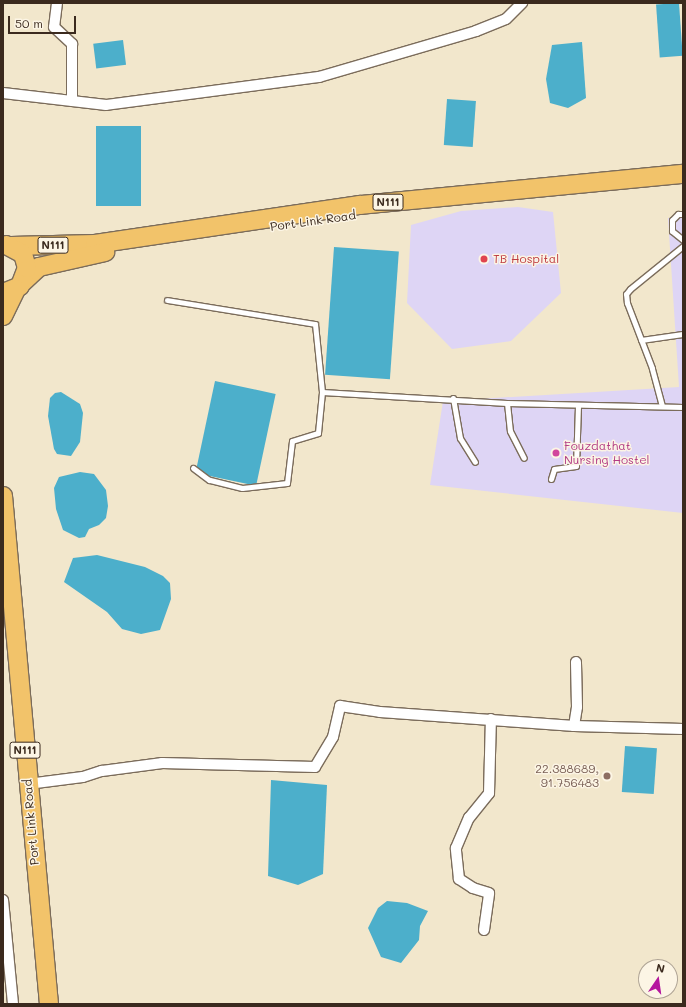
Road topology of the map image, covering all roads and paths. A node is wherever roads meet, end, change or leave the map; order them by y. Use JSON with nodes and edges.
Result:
{"nodes":[{"id":1,"x":57,"y":3,"type":"edge"},
{"id":2,"x":522,"y":3,"type":"edge"},
{"id":3,"x":3,"y":93,"type":"edge"},
{"id":4,"x":72,"y":101,"type":"junction"},
{"id":5,"x":683,"y":174,"type":"edge"},
{"id":6,"x":683,"y":187,"type":"edge"},
{"id":7,"x":683,"y":214,"type":"edge"},
{"id":8,"x":683,"y":240,"type":"edge"},
{"id":9,"x":7,"y":245,"type":"edge"},
{"id":10,"x":683,"y":246,"type":"edge"},
{"id":11,"x":14,"y":288,"type":"edge"},
{"id":12,"x":167,"y":300,"type":"dead end"},
{"id":13,"x":3,"y":316,"type":"edge"},
{"id":14,"x":683,"y":334,"type":"edge"},
{"id":15,"x":641,"y":340,"type":"junction"},
{"id":16,"x":322,"y":392,"type":"junction"},
{"id":17,"x":453,"y":398,"type":"junction"},
{"id":18,"x":507,"y":403,"type":"junction"},
{"id":19,"x":578,"y":405,"type":"junction"},
{"id":20,"x":662,"y":406,"type":"junction"},
{"id":21,"x":683,"y":407,"type":"edge"},
{"id":22,"x":524,"y":458,"type":"dead end"},
{"id":23,"x":476,"y":462,"type":"dead end"},
{"id":24,"x":193,"y":468,"type":"dead end"},
{"id":25,"x":551,"y":480,"type":"dead end"},
{"id":26,"x":3,"y":496,"type":"edge"},
{"id":27,"x":576,"y":662,"type":"dead end"},
{"id":28,"x":491,"y":720,"type":"junction"},
{"id":29,"x":574,"y":726,"type":"junction"},
{"id":30,"x":683,"y":729,"type":"edge"},
{"id":31,"x":28,"y":784,"type":"junction"},
{"id":32,"x":3,"y":900,"type":"edge"},
{"id":33,"x":484,"y":930,"type":"dead end"},
{"id":34,"x":13,"y":1004,"type":"edge"},
{"id":35,"x":49,"y":1004,"type":"edge"}],
"edges":[{"from":1,"to":4,"type":"street"},
{"from":2,"to":4,"type":"street"},
{"from":3,"to":4,"type":"street"},
{"from":5,"to":9,"type":"highway","name":"Port Link Road","number":"N111"},
{"from":6,"to":11,"type":"highway","name":"Port Link Road","number":"N111"},
{"from":7,"to":8,"type":"lane"},
{"from":9,"to":11,"type":"highway","number":"N111"},
{"from":10,"to":15,"type":"lane"},
{"from":11,"to":13,"type":"highway","name":"Port Link Road"},
{"from":12,"to":16,"type":"lane"},
{"from":14,"to":15,"type":"lane"},
{"from":15,"to":20,"type":"lane"},
{"from":16,"to":17,"type":"lane"},
{"from":16,"to":24,"type":"lane"},
{"from":17,"to":18,"type":"lane"},
{"from":17,"to":23,"type":"lane"},
{"from":18,"to":19,"type":"lane"},
{"from":18,"to":22,"type":"lane"},
{"from":19,"to":20,"type":"lane"},
{"from":19,"to":25,"type":"lane"},
{"from":20,"to":21,"type":"lane"},
{"from":26,"to":31,"type":"highway","name":"Port Link Road","number":"N111"},
{"from":27,"to":29,"type":"street"},
{"from":28,"to":29,"type":"street"},
{"from":28,"to":31,"type":"street"},
{"from":28,"to":33,"type":"street"},
{"from":29,"to":30,"type":"street"},
{"from":31,"to":35,"type":"highway","name":"Port Link Road","number":"N111"},
{"from":32,"to":34,"type":"street"}]}
